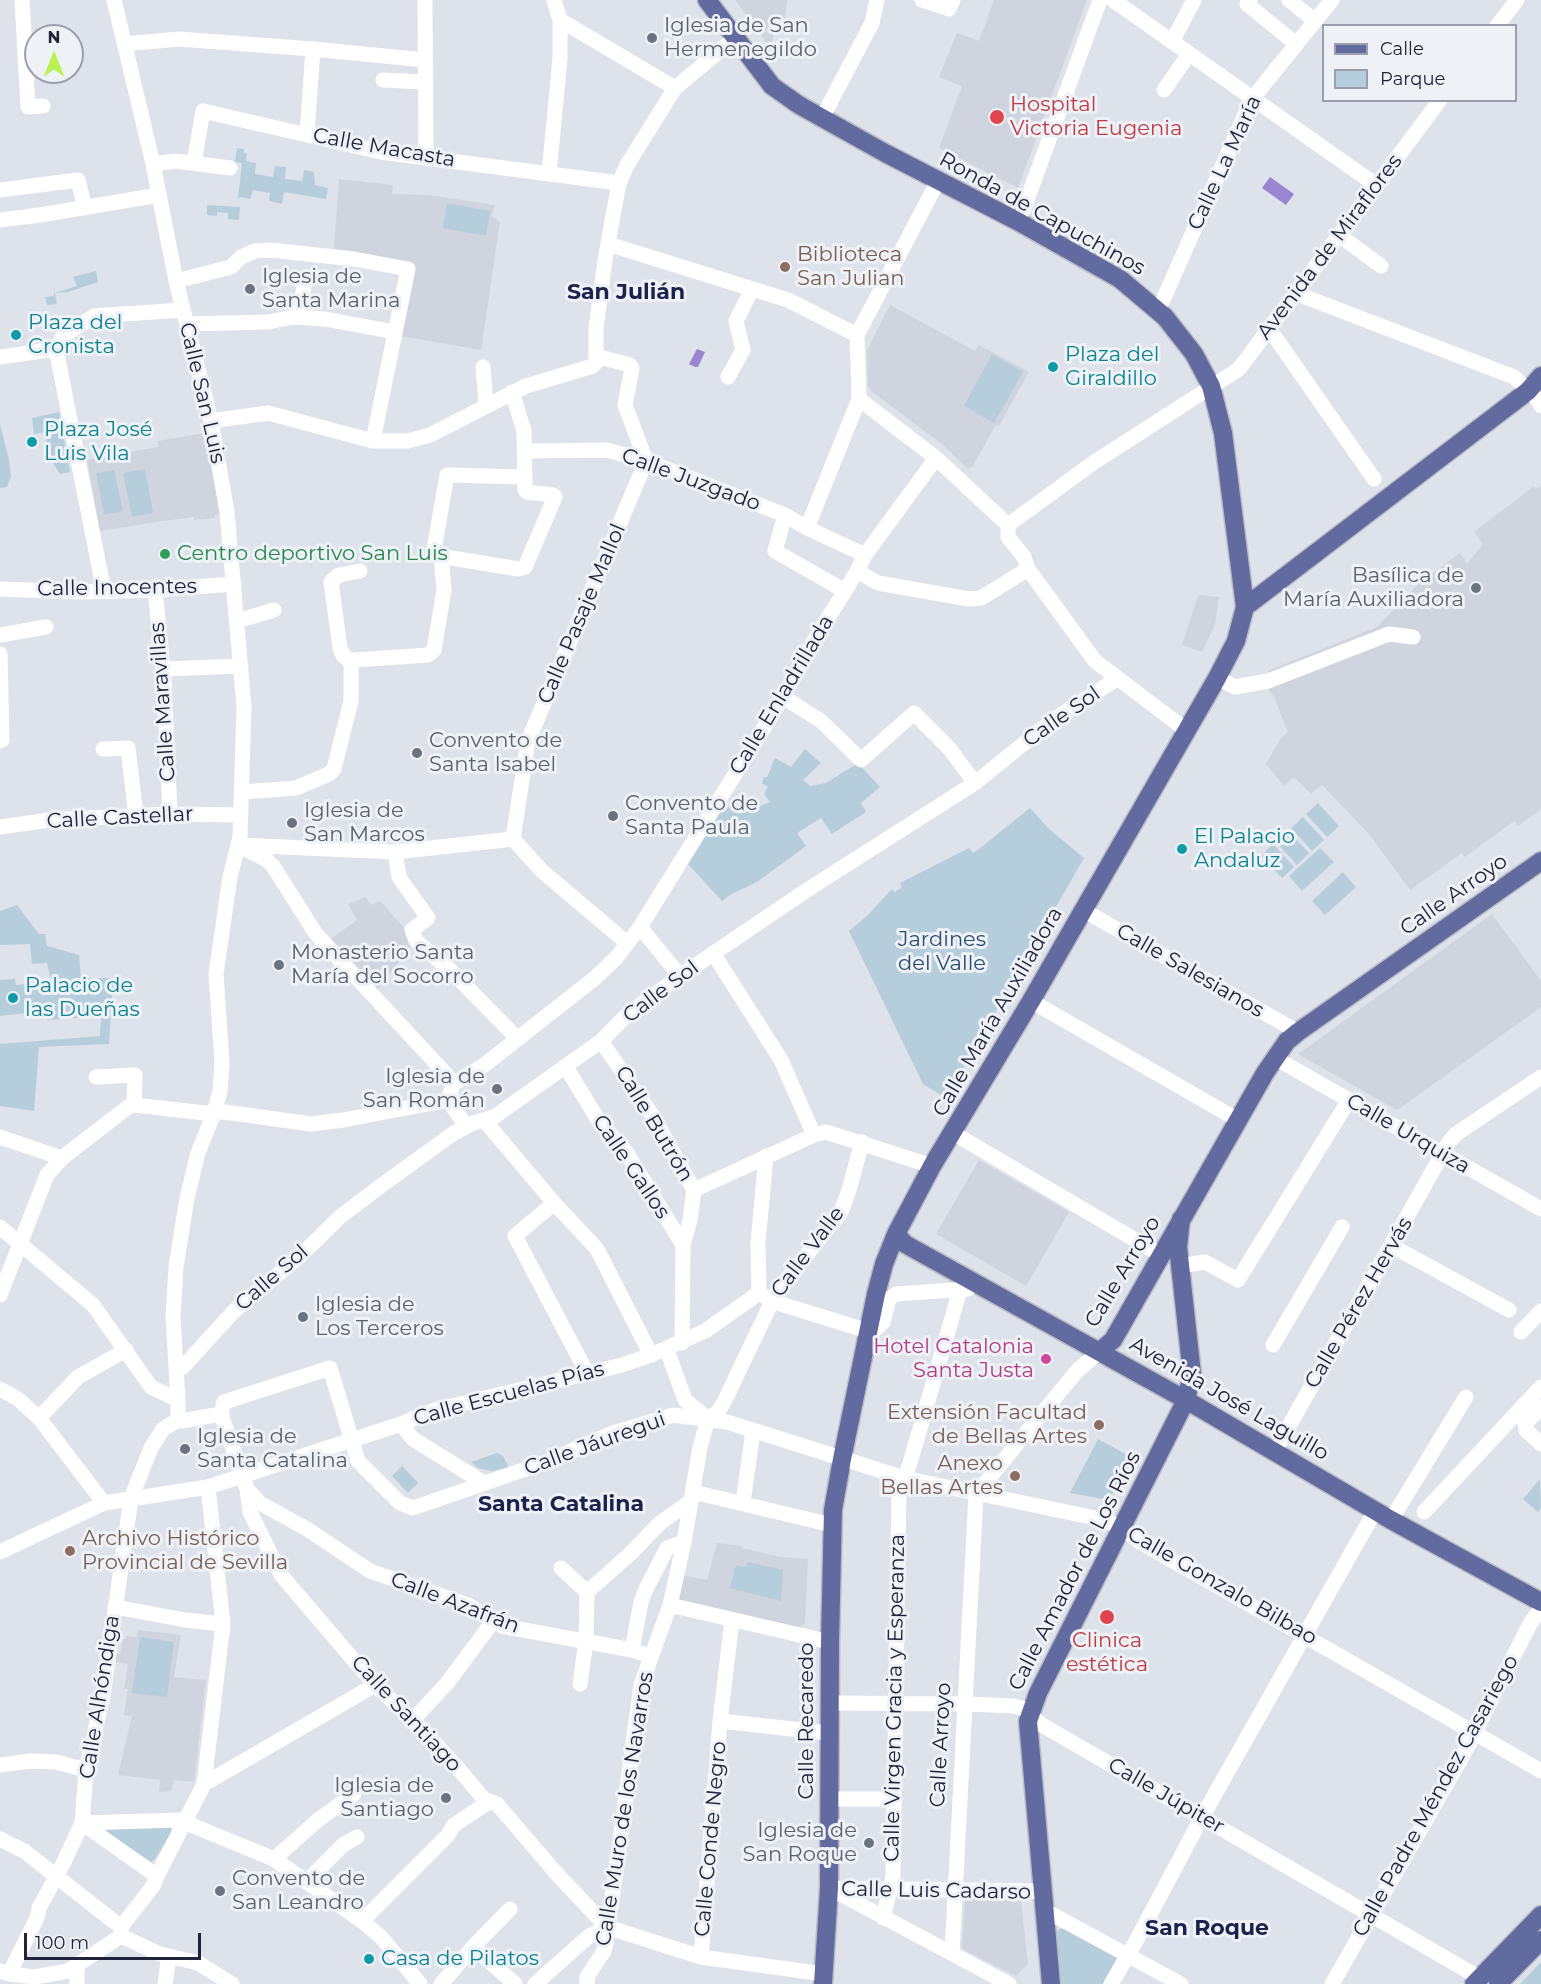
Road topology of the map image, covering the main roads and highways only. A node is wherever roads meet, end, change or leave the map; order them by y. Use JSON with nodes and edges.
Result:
{"nodes":[{"id":1,"x":706,"y":0,"type":"edge"},
{"id":2,"x":1541,"y":376,"type":"edge"},
{"id":3,"x":1251,"y":603,"type":"junction"},
{"id":4,"x":1541,"y":861,"type":"edge"},
{"id":5,"x":1181,"y":1219,"type":"junction"},
{"id":6,"x":901,"y":1239,"type":"junction"},
{"id":7,"x":1101,"y":1351,"type":"junction"},
{"id":8,"x":1186,"y":1400,"type":"junction"},
{"id":9,"x":842,"y":1459,"type":"joint"},
{"id":10,"x":1541,"y":1602,"type":"edge"},
{"id":11,"x":1541,"y":1915,"type":"edge"},
{"id":12,"x":1541,"y":1940,"type":"edge"},
{"id":13,"x":823,"y":1979,"type":"edge"},
{"id":14,"x":1478,"y":1981,"type":"edge"},
{"id":15,"x":1051,"y":1984,"type":"edge"},
{"id":16,"x":1498,"y":1984,"type":"edge"}],
"edges":[{"from":1,"to":3,"type":"main road","name":"Ronda de Capuchinos"},
{"from":2,"to":3,"type":"main road"},
{"from":3,"to":6,"type":"main road","name":"Calle María Auxiliadora"},
{"from":4,"to":5,"type":"main road","name":"Calle Arroyo"},
{"from":5,"to":7,"type":"main road","name":"Calle Arroyo"},
{"from":5,"to":8,"type":"main road","name":"Calle Amador de Los Ríos"},
{"from":6,"to":7,"type":"main road","name":"Avenida José Laguillo"},
{"from":6,"to":9,"type":"main road","name":"Calle María Auxiliadora"},
{"from":7,"to":8,"type":"main road","name":"Avenida José Laguillo"},
{"from":8,"to":10,"type":"main road","name":"Avenida José Laguillo"},
{"from":8,"to":15,"type":"main road","name":"Calle Amador de Los Ríos"},
{"from":9,"to":13,"type":"main road","name":"Calle Recaredo"},
{"from":11,"to":14,"type":"main road"},
{"from":12,"to":16,"type":"main road"}]}
